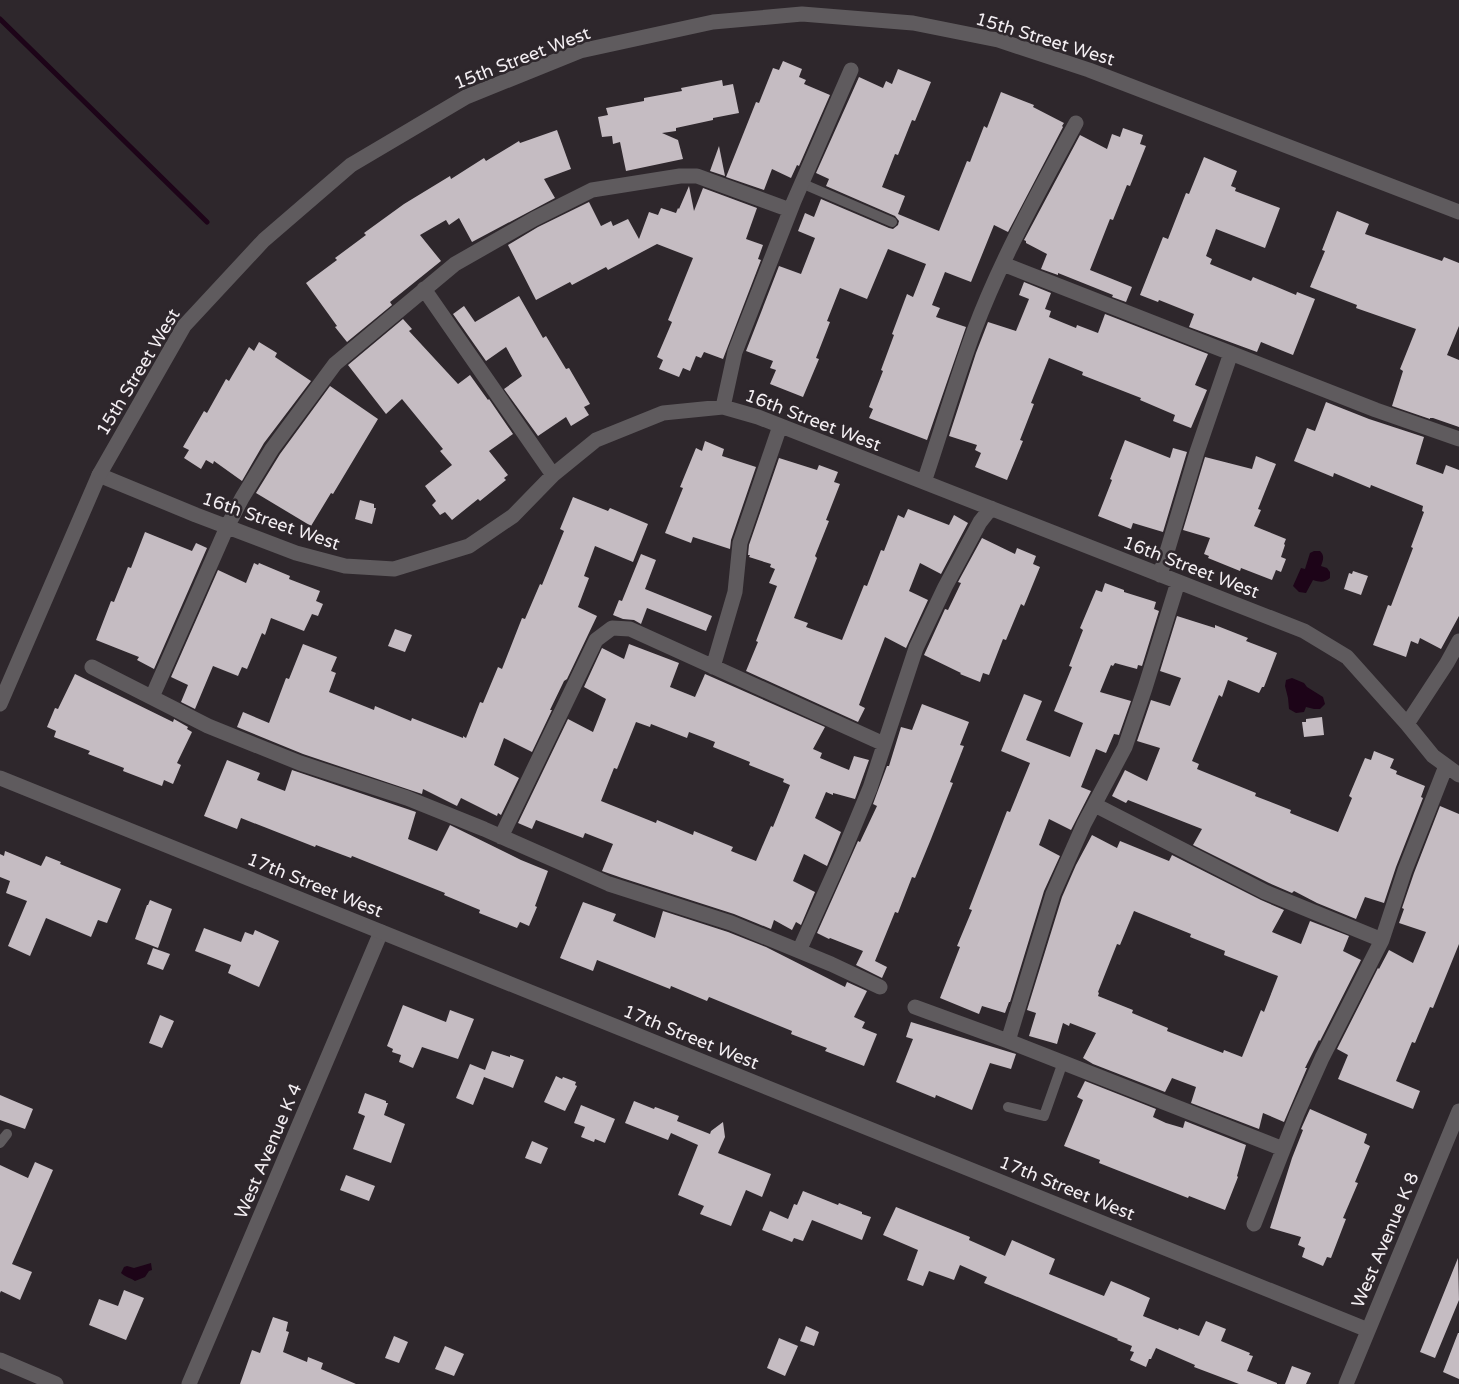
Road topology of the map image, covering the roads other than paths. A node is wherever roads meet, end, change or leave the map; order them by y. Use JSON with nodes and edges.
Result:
{"nodes":[{"id":1,"x":851,"y":70,"type":"dead end"},
{"id":2,"x":1076,"y":123,"type":"dead end"},
{"id":3,"x":801,"y":183,"type":"junction"},
{"id":4,"x":790,"y":210,"type":"junction"},
{"id":5,"x":1459,"y":212,"type":"edge"},
{"id":6,"x":892,"y":222,"type":"dead end"},
{"id":7,"x":1002,"y":264,"type":"junction"},
{"id":8,"x":424,"y":289,"type":"junction"},
{"id":9,"x":1231,"y":353,"type":"junction"},
{"id":10,"x":723,"y":407,"type":"junction"},
{"id":11,"x":780,"y":426,"type":"junction"},
{"id":12,"x":1459,"y":439,"type":"edge"},
{"id":13,"x":99,"y":475,"type":"junction"},
{"id":14,"x":553,"y":475,"type":"junction"},
{"id":15,"x":924,"y":482,"type":"junction"},
{"id":16,"x":991,"y":508,"type":"junction"},
{"id":17,"x":227,"y":527,"type":"junction"},
{"id":18,"x":1160,"y":575,"type":"junction"},
{"id":19,"x":1178,"y":582,"type":"junction"},
{"id":20,"x":1459,"y":641,"type":"edge"},
{"id":21,"x":1453,"y":665,"type":"edge"},
{"id":22,"x":713,"y":666,"type":"junction"},
{"id":23,"x":92,"y":667,"type":"dead end"},
{"id":24,"x":152,"y":697,"type":"junction"},
{"id":25,"x":0,"y":704,"type":"edge"},
{"id":26,"x":1407,"y":724,"type":"junction"},
{"id":27,"x":884,"y":744,"type":"junction"},
{"id":28,"x":1446,"y":766,"type":"junction"},
{"id":29,"x":1459,"y":775,"type":"edge"},
{"id":30,"x":0,"y":778,"type":"edge"},
{"id":31,"x":1095,"y":805,"type":"junction"},
{"id":32,"x":501,"y":837,"type":"junction"},
{"id":33,"x":382,"y":932,"type":"junction"},
{"id":34,"x":1382,"y":940,"type":"junction"},
{"id":35,"x":799,"y":951,"type":"junction"},
{"id":36,"x":880,"y":987,"type":"dead end"},
{"id":37,"x":915,"y":1007,"type":"dead end"},
{"id":38,"x":1008,"y":1041,"type":"junction"},
{"id":39,"x":1062,"y":1062,"type":"junction"},
{"id":40,"x":1008,"y":1106,"type":"dead end"},
{"id":41,"x":1459,"y":1110,"type":"edge"},
{"id":42,"x":7,"y":1134,"type":"dead end"},
{"id":43,"x":0,"y":1143,"type":"edge"},
{"id":44,"x":1283,"y":1149,"type":"junction"},
{"id":45,"x":1254,"y":1224,"type":"dead end"},
{"id":46,"x":1368,"y":1330,"type":"junction"},
{"id":47,"x":0,"y":1360,"type":"edge"},
{"id":48,"x":56,"y":1384,"type":"edge"},
{"id":49,"x":190,"y":1384,"type":"edge"},
{"id":50,"x":1346,"y":1384,"type":"edge"}],
"edges":[{"from":1,"to":3,"type":"street"},
{"from":2,"to":7,"type":"street"},
{"from":3,"to":4,"type":"street"},
{"from":3,"to":6,"type":"lane"},
{"from":4,"to":8,"type":"street"},
{"from":4,"to":10,"type":"street"},
{"from":5,"to":13,"type":"street","name":"15th Street West"},
{"from":7,"to":9,"type":"street"},
{"from":7,"to":15,"type":"street"},
{"from":8,"to":14,"type":"street"},
{"from":8,"to":17,"type":"street"},
{"from":9,"to":12,"type":"street"},
{"from":9,"to":18,"type":"street"},
{"from":10,"to":11,"type":"street","name":"16th Street West"},
{"from":10,"to":14,"type":"street","name":"16th Street West"},
{"from":11,"to":15,"type":"street","name":"16th Street West"},
{"from":11,"to":22,"type":"street"},
{"from":13,"to":17,"type":"street","name":"16th Street West"},
{"from":13,"to":25,"type":"street","name":"15th Street West"},
{"from":14,"to":17,"type":"street","name":"16th Street West"},
{"from":15,"to":16,"type":"street","name":"16th Street West"},
{"from":16,"to":18,"type":"street","name":"16th Street West"},
{"from":16,"to":27,"type":"street"},
{"from":17,"to":24,"type":"street"},
{"from":18,"to":19,"type":"street","name":"16th Street West"},
{"from":19,"to":26,"type":"street","name":"16th Street West"},
{"from":19,"to":31,"type":"street"},
{"from":20,"to":21,"type":"street"},
{"from":21,"to":26,"type":"street"},
{"from":22,"to":27,"type":"street"},
{"from":22,"to":32,"type":"street"},
{"from":23,"to":24,"type":"street"},
{"from":24,"to":32,"type":"street"},
{"from":26,"to":28,"type":"street","name":"16th Street West"},
{"from":27,"to":35,"type":"street"},
{"from":28,"to":29,"type":"street","name":"16th Street West"},
{"from":28,"to":34,"type":"street"},
{"from":30,"to":33,"type":"street","name":"17th Street West"},
{"from":31,"to":34,"type":"street"},
{"from":31,"to":38,"type":"street"},
{"from":32,"to":35,"type":"street"},
{"from":33,"to":46,"type":"street","name":"17th Street West"},
{"from":33,"to":49,"type":"street","name":"West Avenue K 4"},
{"from":34,"to":44,"type":"street"},
{"from":35,"to":36,"type":"street"},
{"from":37,"to":38,"type":"street"},
{"from":38,"to":39,"type":"street"},
{"from":39,"to":40,"type":"lane"},
{"from":39,"to":44,"type":"street"},
{"from":41,"to":46,"type":"street","name":"West Avenue K 8"},
{"from":42,"to":43,"type":"lane"},
{"from":44,"to":45,"type":"street"},
{"from":46,"to":50,"type":"street","name":"West Avenue K 8"},
{"from":47,"to":48,"type":"street"}]}
